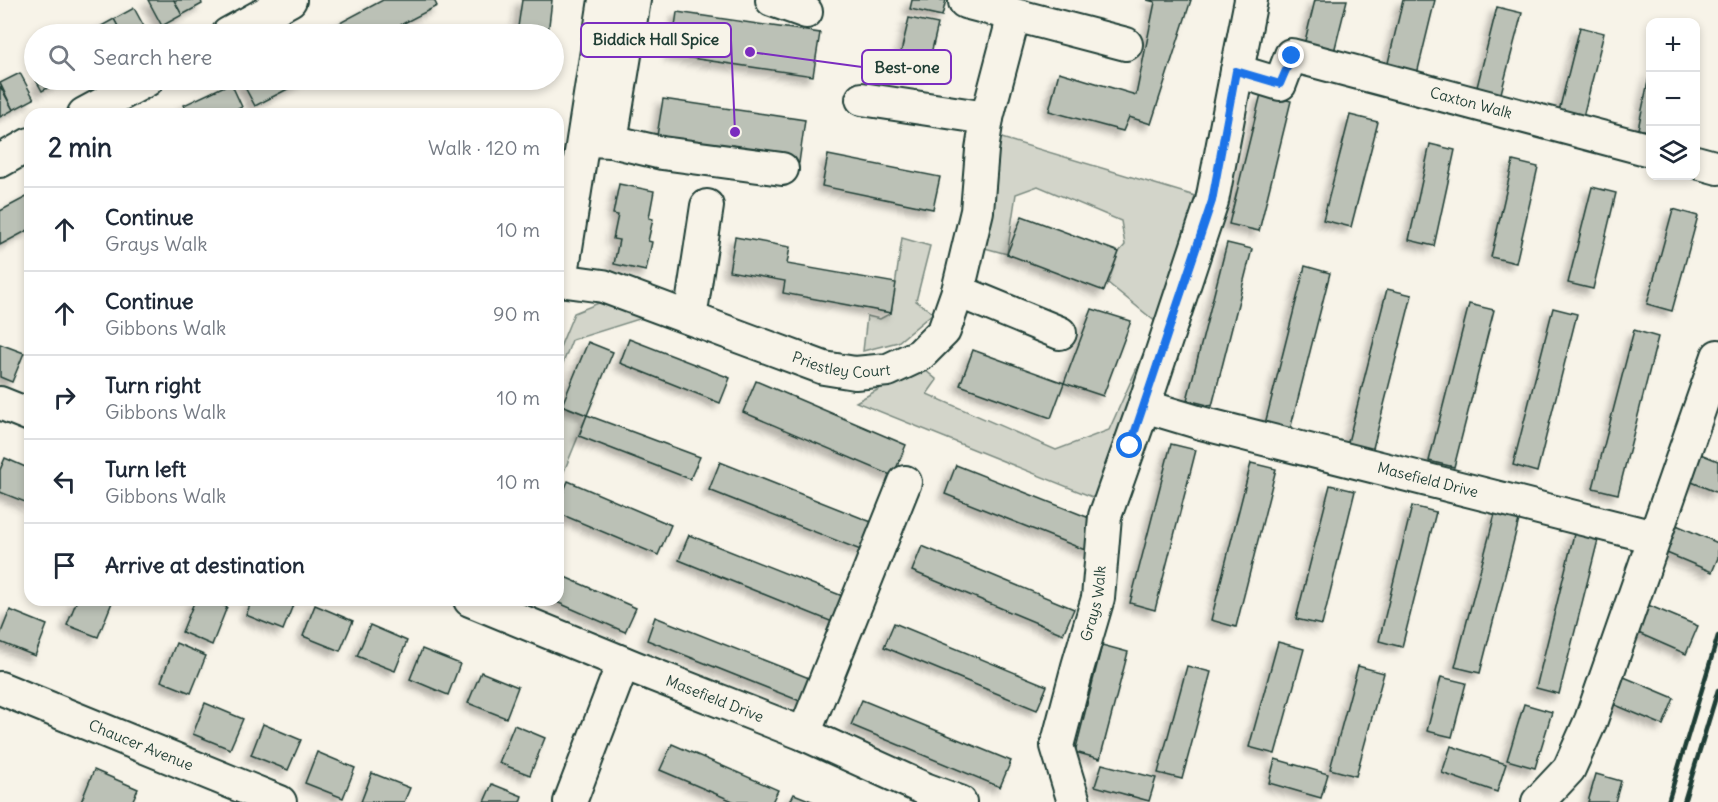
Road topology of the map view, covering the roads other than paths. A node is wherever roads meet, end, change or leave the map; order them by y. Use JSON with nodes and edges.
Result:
{"nodes":[{"id":1,"x":290,"y":0,"type":"edge"},
{"id":2,"x":604,"y":0,"type":"edge"},
{"id":3,"x":634,"y":0,"type":"edge"},
{"id":4,"x":772,"y":0,"type":"edge"},
{"id":5,"x":1251,"y":0,"type":"edge"},
{"id":6,"x":965,"y":2,"type":"dead end"},
{"id":7,"x":806,"y":12,"type":"dead end"},
{"id":8,"x":1014,"y":15,"type":"junction"},
{"id":9,"x":246,"y":24,"type":"edge"},
{"id":10,"x":1126,"y":44,"type":"dead end"},
{"id":11,"x":1236,"y":71,"type":"junction"},
{"id":12,"x":130,"y":90,"type":"edge"},
{"id":13,"x":862,"y":99,"type":"dead end"},
{"id":14,"x":99,"y":108,"type":"edge"},
{"id":15,"x":987,"y":118,"type":"junction"},
{"id":16,"x":597,"y":140,"type":"junction"},
{"id":17,"x":24,"y":147,"type":"edge"},
{"id":18,"x":1646,"y":149,"type":"edge"},
{"id":19,"x":0,"y":161,"type":"edge"},
{"id":20,"x":1700,"y":163,"type":"edge"},
{"id":21,"x":1718,"y":168,"type":"edge"},
{"id":22,"x":782,"y":169,"type":"dead end"},
{"id":23,"x":707,"y":206,"type":"dead end"},
{"id":24,"x":564,"y":263,"type":"edge"},
{"id":25,"x":564,"y":281,"type":"edge"},
{"id":26,"x":958,"y":291,"type":"junction"},
{"id":27,"x":690,"y":318,"type":"junction"},
{"id":28,"x":1060,"y":333,"type":"dead end"},
{"id":29,"x":1718,"y":356,"type":"edge"},
{"id":30,"x":0,"y":403,"type":"edge"},
{"id":31,"x":1144,"y":406,"type":"junction"},
{"id":32,"x":24,"y":413,"type":"edge"},
{"id":33,"x":905,"y":482,"type":"dead end"},
{"id":34,"x":1654,"y":537,"type":"junction"},
{"id":35,"x":485,"y":606,"type":"edge"},
{"id":36,"x":623,"y":663,"type":"junction"},
{"id":37,"x":0,"y":688,"type":"edge"},
{"id":38,"x":804,"y":734,"type":"junction"},
{"id":39,"x":922,"y":796,"type":"edge"},
{"id":40,"x":280,"y":802,"type":"edge"},
{"id":41,"x":570,"y":802,"type":"edge"},
{"id":42,"x":960,"y":802,"type":"edge"},
{"id":43,"x":1074,"y":802,"type":"edge"},
{"id":44,"x":1538,"y":802,"type":"edge"}],
"edges":[{"from":1,"to":9,"type":"street"},
{"from":2,"to":16,"type":"street"},
{"from":3,"to":16,"type":"street"},
{"from":4,"to":7,"type":"street"},
{"from":5,"to":11,"type":"street","name":"Grays Walk"},
{"from":6,"to":8,"type":"street"},
{"from":8,"to":10,"type":"street"},
{"from":8,"to":15,"type":"street","name":"Priestley Court"},
{"from":11,"to":18,"type":"street","name":"Caxton Walk"},
{"from":11,"to":31,"type":"street","name":"Grays Walk"},
{"from":12,"to":14,"type":"street"},
{"from":13,"to":15,"type":"street"},
{"from":15,"to":26,"type":"street","name":"Priestley Court"},
{"from":16,"to":22,"type":"street"},
{"from":16,"to":24,"type":"street"},
{"from":17,"to":19,"type":"street"},
{"from":20,"to":21,"type":"street"},
{"from":23,"to":27,"type":"street"},
{"from":25,"to":27,"type":"street","name":"Priestley Court"},
{"from":26,"to":27,"type":"street","name":"Priestley Court"},
{"from":26,"to":28,"type":"street"},
{"from":29,"to":34,"type":"street"},
{"from":30,"to":32,"type":"street"},
{"from":31,"to":34,"type":"street","name":"Masefield Drive"},
{"from":31,"to":43,"type":"street","name":"Grays Walk"},
{"from":33,"to":38,"type":"street"},
{"from":34,"to":44,"type":"street"},
{"from":35,"to":36,"type":"street","name":"Masefield Drive"},
{"from":36,"to":38,"type":"street","name":"Masefield Drive"},
{"from":36,"to":41,"type":"street"},
{"from":37,"to":40,"type":"street","name":"Chaucer Avenue"},
{"from":38,"to":39,"type":"street","name":"Masefield Drive"},
{"from":39,"to":42,"type":"street","name":"Masefield Drive"}]}
